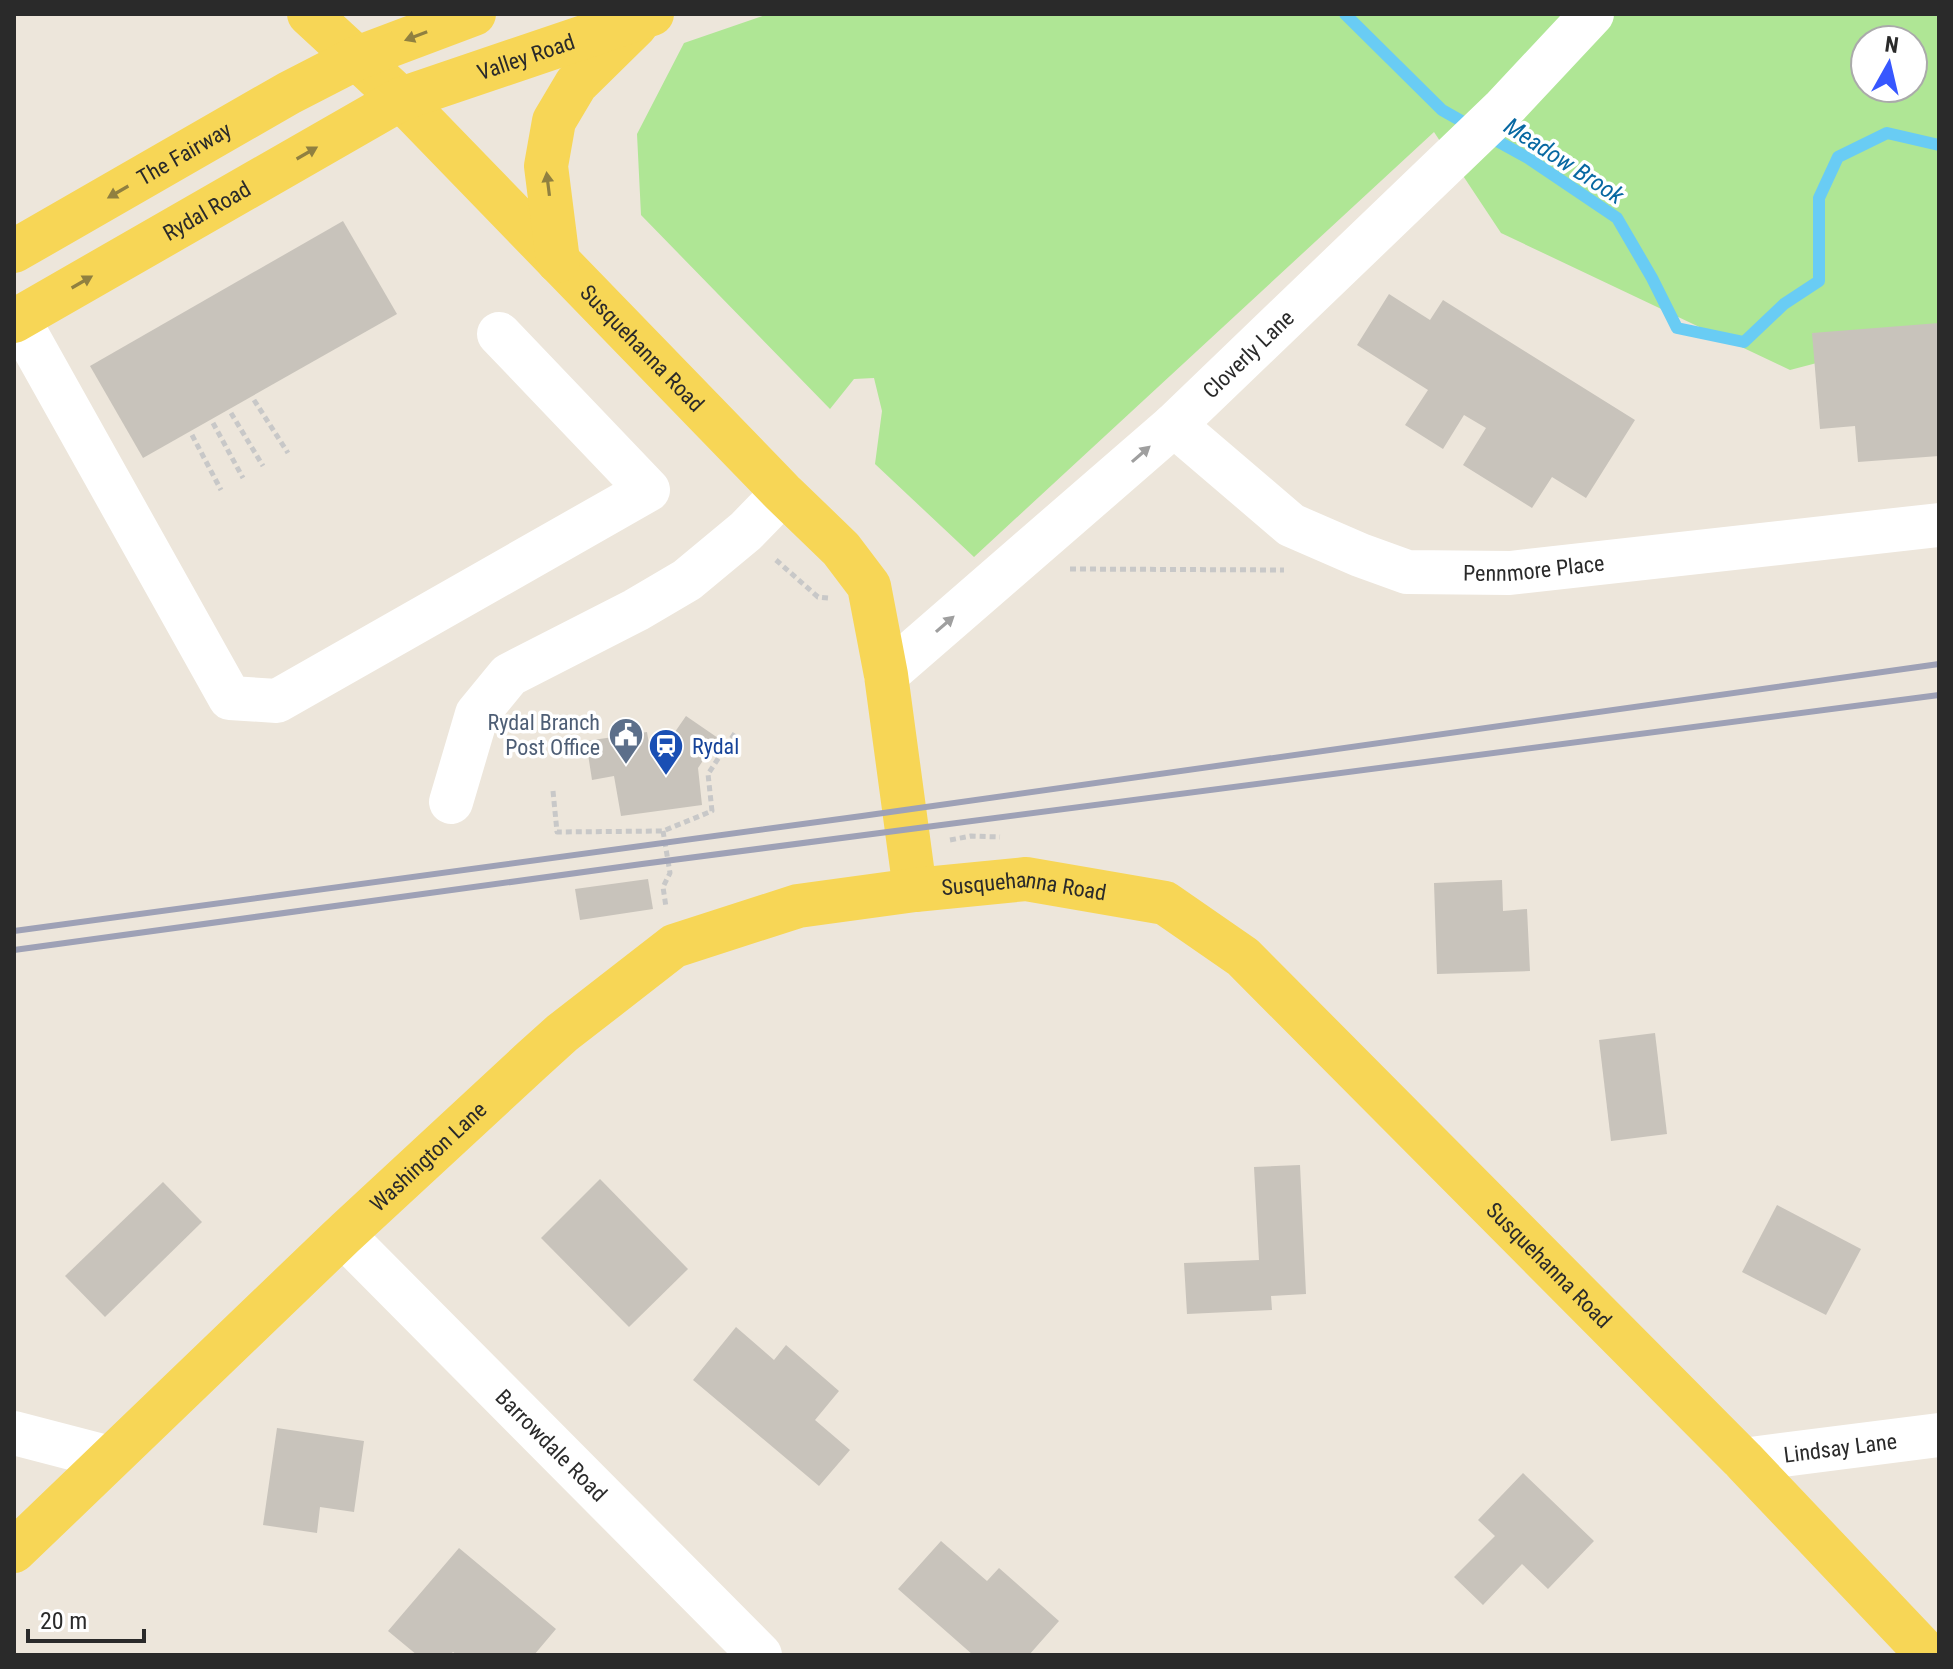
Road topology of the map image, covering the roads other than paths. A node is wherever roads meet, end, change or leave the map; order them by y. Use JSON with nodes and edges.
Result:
{"nodes":[{"id":1,"x":309,"y":14,"type":"edge"},
{"id":2,"x":474,"y":14,"type":"edge"},
{"id":3,"x":1592,"y":14,"type":"edge"},
{"id":4,"x":648,"y":15,"type":"edge"},
{"id":5,"x":357,"y":58,"type":"junction"},
{"id":6,"x":401,"y":99,"type":"junction"},
{"id":7,"x":14,"y":251,"type":"edge"},
{"id":8,"x":558,"y":261,"type":"junction"},
{"id":9,"x":16,"y":320,"type":"edge"},
{"id":10,"x":499,"y":334,"type":"dead end"},
{"id":11,"x":1174,"y":425,"type":"junction"},
{"id":12,"x":783,"y":493,"type":"junction"},
{"id":13,"x":1939,"y":525,"type":"edge"},
{"id":14,"x":886,"y":675,"type":"junction"},
{"id":15,"x":451,"y":802,"type":"dead end"},
{"id":16,"x":915,"y":890,"type":"junction"},
{"id":17,"x":343,"y":1235,"type":"junction"},
{"id":18,"x":14,"y":1433,"type":"edge"},
{"id":19,"x":1939,"y":1435,"type":"edge"},
{"id":20,"x":110,"y":1458,"type":"junction"},
{"id":21,"x":1743,"y":1460,"type":"junction"},
{"id":22,"x":14,"y":1551,"type":"edge"},
{"id":23,"x":760,"y":1655,"type":"edge"},
{"id":24,"x":1928,"y":1655,"type":"edge"}],
"edges":[{"from":1,"to":5,"type":"main road","name":"Susquehanna Road"},
{"from":2,"to":5,"type":"main road","one_way":true},
{"from":3,"to":11,"type":"street","name":"Cloverly Lane"},
{"from":4,"to":6,"type":"main road","name":"Valley Road"},
{"from":8,"to":4,"type":"main road","one_way":true},
{"from":5,"to":6,"type":"main road","name":"Susquehanna Road"},
{"from":5,"to":7,"type":"main road","name":"The Fairway","one_way":true},
{"from":6,"to":8,"type":"main road","name":"Susquehanna Road"},
{"from":9,"to":6,"type":"main road","name":"Rydal Road","one_way":true},
{"from":8,"to":12,"type":"main road","name":"Susquehanna Road"},
{"from":9,"to":10,"type":"street"},
{"from":11,"to":13,"type":"street","name":"Pennmore Place"},
{"from":14,"to":11,"type":"street","name":"Cloverly Lane","one_way":true},
{"from":12,"to":14,"type":"main road","name":"Susquehanna Road"},
{"from":12,"to":15,"type":"street"},
{"from":14,"to":16,"type":"main road","name":"Susquehanna Road"},
{"from":16,"to":17,"type":"main road","name":"Washington Lane"},
{"from":16,"to":21,"type":"main road","name":"Susquehanna Road"},
{"from":17,"to":20,"type":"main road","name":"Washington Lane"},
{"from":17,"to":23,"type":"street","name":"Barrowdale Road"},
{"from":18,"to":20,"type":"street"},
{"from":19,"to":21,"type":"street","name":"Lindsay Lane"},
{"from":20,"to":22,"type":"main road","name":"Washington Lane"},
{"from":21,"to":24,"type":"main road","name":"Susquehanna Road"}]}
